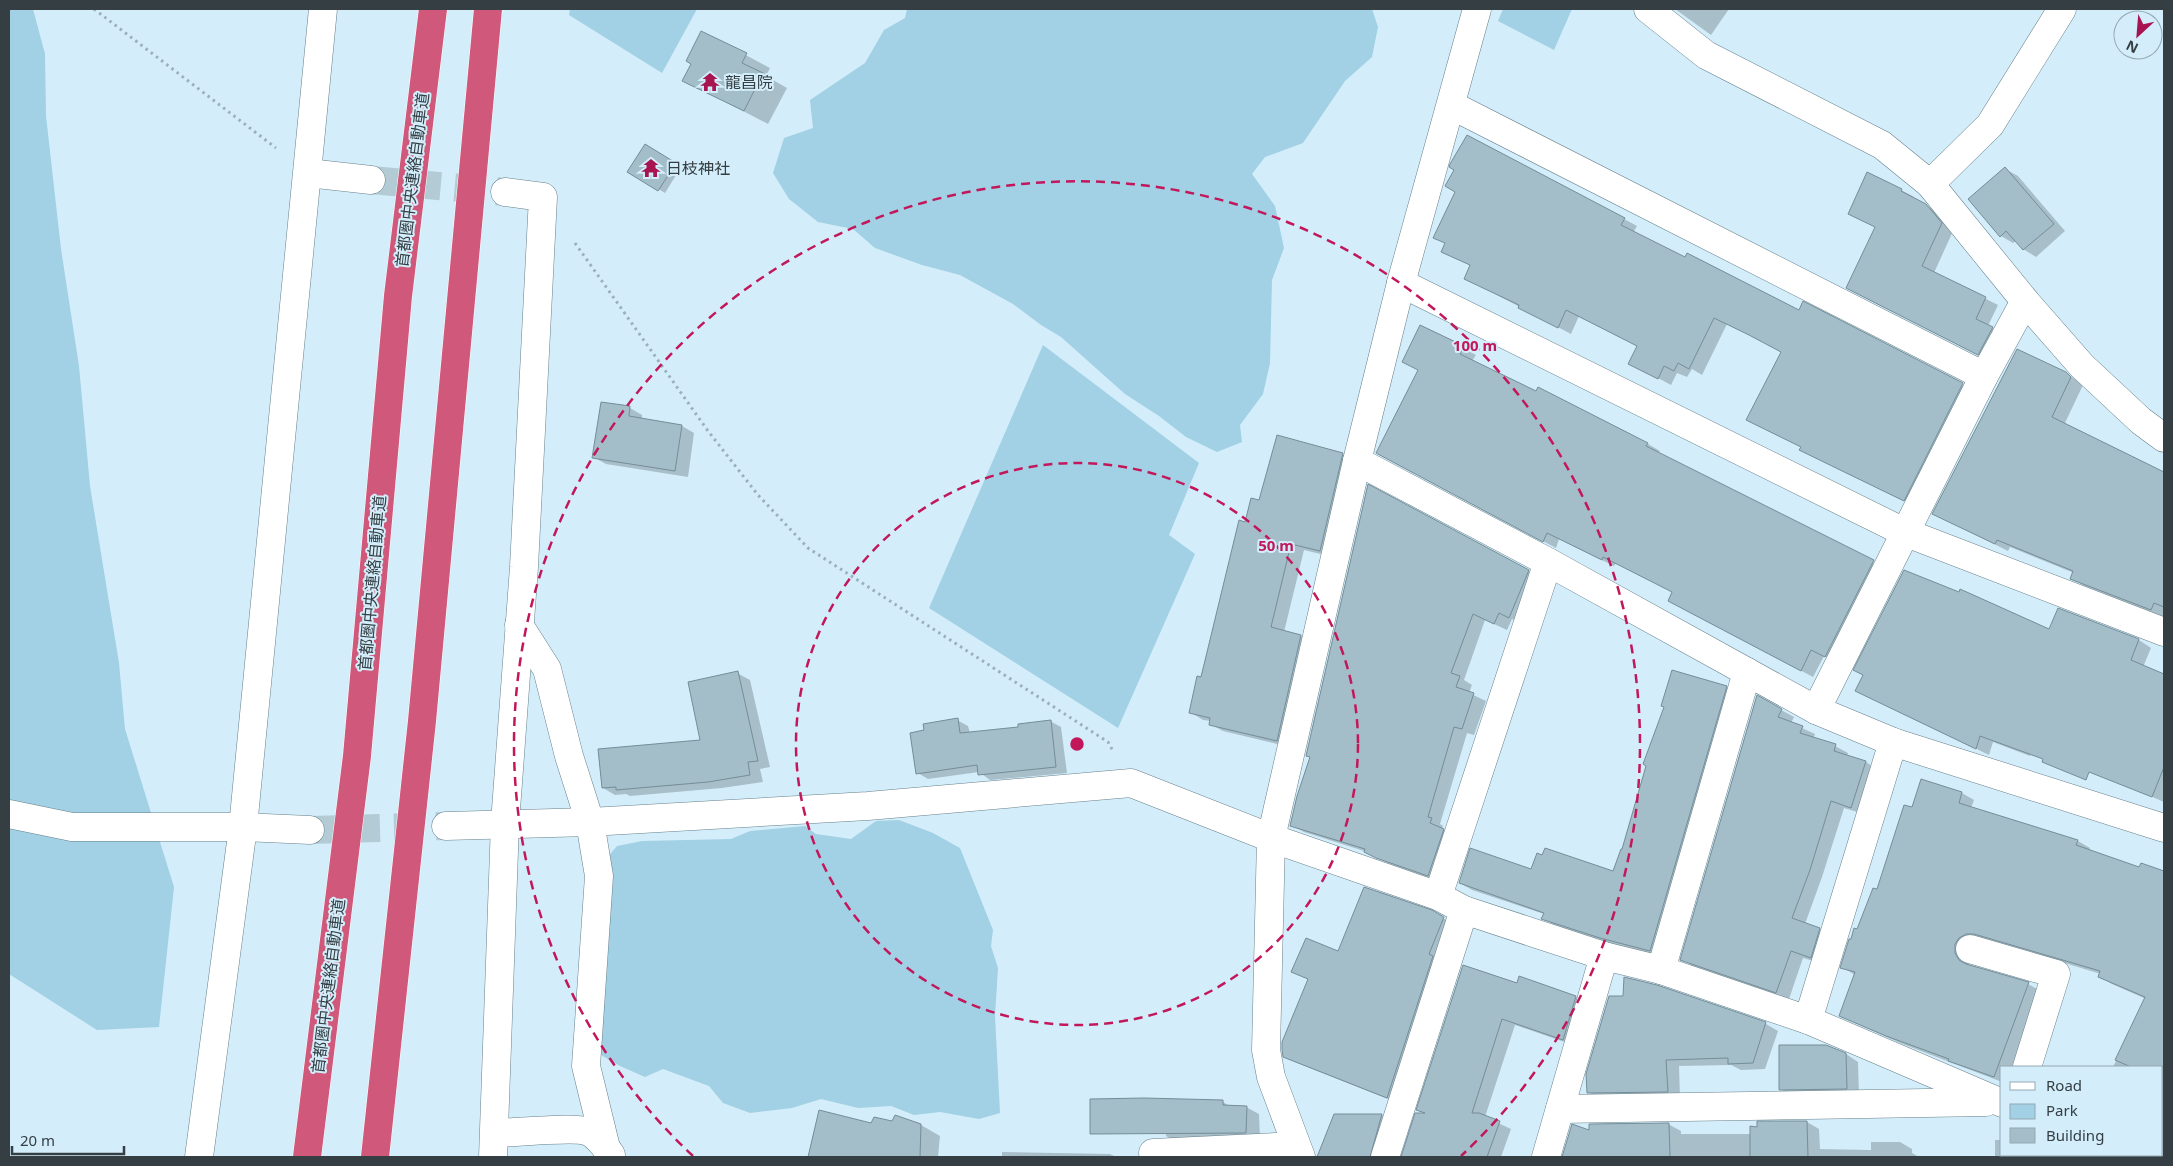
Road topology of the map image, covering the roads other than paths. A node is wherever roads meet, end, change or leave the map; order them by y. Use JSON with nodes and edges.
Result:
{"nodes":[{"id":1,"x":323,"y":9,"type":"edge"},
{"id":2,"x":433,"y":9,"type":"edge"},
{"id":3,"x":488,"y":9,"type":"edge"},
{"id":4,"x":1477,"y":9,"type":"edge"},
{"id":5,"x":1648,"y":9,"type":"edge"},
{"id":6,"x":2062,"y":9,"type":"edge"},
{"id":7,"x":1450,"y":105,"type":"junction"},
{"id":8,"x":308,"y":173,"type":"junction"},
{"id":9,"x":371,"y":180,"type":"tunnel mouth"},
{"id":10,"x":1930,"y":184,"type":"junction"},
{"id":11,"x":505,"y":192,"type":"tunnel mouth"},
{"id":12,"x":1401,"y":282,"type":"junction"},
{"id":13,"x":2025,"y":300,"type":"junction"},
{"id":14,"x":1984,"y":376,"type":"junction"},
{"id":15,"x":2164,"y":438,"type":"edge"},
{"id":16,"x":1357,"y":461,"type":"junction"},
{"id":17,"x":1904,"y":532,"type":"junction"},
{"id":18,"x":1548,"y":562,"type":"junction"},
{"id":19,"x":519,"y":625,"type":"junction"},
{"id":20,"x":2164,"y":632,"type":"edge"},
{"id":21,"x":1747,"y":672,"type":"junction"},
{"id":22,"x":1816,"y":710,"type":"junction"},
{"id":23,"x":1893,"y":742,"type":"junction"},
{"id":24,"x":9,"y":814,"type":"edge"},
{"id":25,"x":590,"y":822,"type":"junction"},
{"id":26,"x":505,"y":823,"type":"junction"},
{"id":27,"x":446,"y":826,"type":"tunnel mouth"},
{"id":28,"x":243,"y":827,"type":"junction"},
{"id":29,"x":2164,"y":828,"type":"edge"},
{"id":30,"x":310,"y":830,"type":"tunnel mouth"},
{"id":31,"x":1271,"y":838,"type":"junction"},
{"id":32,"x":1438,"y":896,"type":"junction"},
{"id":33,"x":1464,"y":910,"type":"junction"},
{"id":34,"x":1970,"y":949,"type":"dead end"},
{"id":35,"x":1604,"y":956,"type":"junction"},
{"id":36,"x":1661,"y":970,"type":"junction"},
{"id":37,"x":1808,"y":1020,"type":"junction"},
{"id":38,"x":2028,"y":1066,"type":"edge"},
{"id":39,"x":1998,"y":1102,"type":"edge"},
{"id":40,"x":1560,"y":1109,"type":"junction"},
{"id":41,"x":494,"y":1145,"type":"edge"},
{"id":42,"x":609,"y":1152,"type":"edge"},
{"id":43,"x":1153,"y":1152,"type":"dead end"},
{"id":44,"x":1298,"y":1152,"type":"edge"},
{"id":45,"x":199,"y":1157,"type":"edge"},
{"id":46,"x":307,"y":1157,"type":"edge"},
{"id":47,"x":375,"y":1157,"type":"edge"},
{"id":48,"x":1385,"y":1157,"type":"edge"},
{"id":49,"x":1546,"y":1157,"type":"edge"}],
"edges":[{"from":1,"to":8,"type":"street"},
{"from":2,"to":46,"type":"highway","name":"首都圏中央連絡自動車道"},
{"from":3,"to":47,"type":"highway"},
{"from":4,"to":7,"type":"street"},
{"from":5,"to":10,"type":"street"},
{"from":6,"to":10,"type":"street"},
{"from":7,"to":12,"type":"street"},
{"from":7,"to":14,"type":"street"},
{"from":8,"to":9,"type":"street"},
{"from":8,"to":28,"type":"street"},
{"from":10,"to":13,"type":"street"},
{"from":11,"to":19,"type":"street"},
{"from":12,"to":16,"type":"street"},
{"from":12,"to":17,"type":"street"},
{"from":13,"to":14,"type":"street"},
{"from":13,"to":15,"type":"street"},
{"from":14,"to":17,"type":"street"},
{"from":16,"to":18,"type":"street"},
{"from":16,"to":31,"type":"street"},
{"from":17,"to":20,"type":"street"},
{"from":17,"to":22,"type":"street"},
{"from":18,"to":21,"type":"street"},
{"from":18,"to":32,"type":"street"},
{"from":19,"to":25,"type":"street"},
{"from":19,"to":26,"type":"street"},
{"from":21,"to":22,"type":"street"},
{"from":21,"to":36,"type":"street"},
{"from":22,"to":23,"type":"street"},
{"from":23,"to":29,"type":"street"},
{"from":23,"to":37,"type":"street"},
{"from":24,"to":28,"type":"street"},
{"from":25,"to":26,"type":"street"},
{"from":25,"to":31,"type":"street"},
{"from":25,"to":42,"type":"street"},
{"from":26,"to":27,"type":"street"},
{"from":26,"to":41,"type":"street"},
{"from":28,"to":30,"type":"street"},
{"from":28,"to":45,"type":"street"},
{"from":31,"to":32,"type":"street"},
{"from":31,"to":44,"type":"street"},
{"from":32,"to":33,"type":"street"},
{"from":33,"to":35,"type":"street"},
{"from":33,"to":48,"type":"street"},
{"from":34,"to":38,"type":"street"},
{"from":35,"to":36,"type":"street"},
{"from":35,"to":40,"type":"street"},
{"from":36,"to":37,"type":"street"},
{"from":37,"to":39,"type":"street"},
{"from":39,"to":40,"type":"street"},
{"from":40,"to":49,"type":"street"},
{"from":41,"to":42,"type":"street"},
{"from":43,"to":44,"type":"street"}]}
